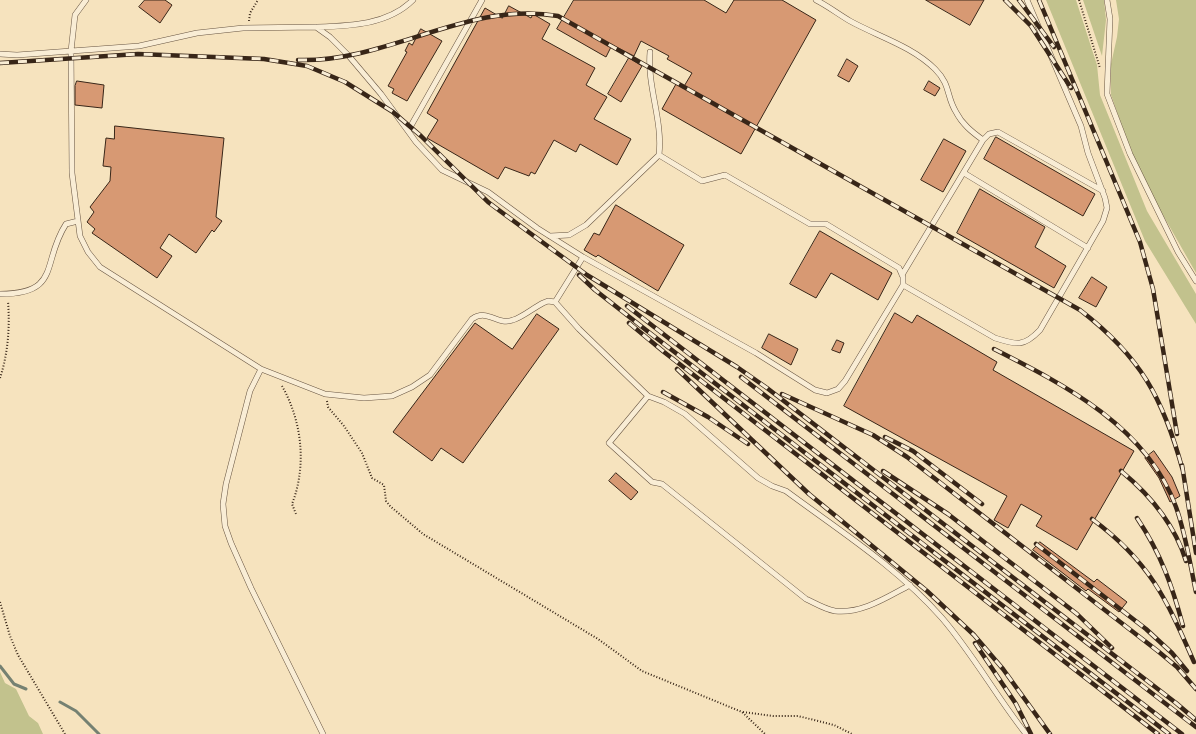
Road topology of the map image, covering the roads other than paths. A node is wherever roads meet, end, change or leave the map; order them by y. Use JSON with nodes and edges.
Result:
{"nodes":[{"id":1,"x":86,"y":0,"type":"edge"},
{"id":2,"x":412,"y":0,"type":"edge"},
{"id":3,"x":482,"y":0,"type":"edge"},
{"id":4,"x":816,"y":0,"type":"edge"},
{"id":5,"x":1027,"y":0,"type":"edge"},
{"id":6,"x":1108,"y":0,"type":"edge"},
{"id":7,"x":316,"y":27,"type":"junction"},
{"id":8,"x":71,"y":51,"type":"junction"},
{"id":9,"x":650,"y":52,"type":"dead end"},
{"id":10,"x":0,"y":54,"type":"edge"},
{"id":11,"x":408,"y":131,"type":"junction"},
{"id":12,"x":984,"y":140,"type":"junction"},
{"id":13,"x":659,"y":155,"type":"junction"},
{"id":14,"x":964,"y":173,"type":"junction"},
{"id":15,"x":1103,"y":191,"type":"junction"},
{"id":16,"x":78,"y":221,"type":"junction"},
{"id":17,"x":549,"y":236,"type":"junction"},
{"id":18,"x":1088,"y":248,"type":"junction"},
{"id":19,"x":583,"y":257,"type":"junction"},
{"id":20,"x":902,"y":275,"type":"junction"},
{"id":21,"x":1196,"y":281,"type":"edge"},
{"id":22,"x":903,"y":284,"type":"junction"},
{"id":23,"x":0,"y":294,"type":"edge"},
{"id":24,"x":555,"y":302,"type":"junction"},
{"id":25,"x":261,"y":369,"type":"junction"},
{"id":26,"x":648,"y":396,"type":"junction"},
{"id":27,"x":910,"y":585,"type":"junction"},
{"id":28,"x":323,"y":734,"type":"edge"},
{"id":29,"x":1026,"y":734,"type":"edge"}],
"edges":[{"from":1,"to":8,"type":"lane"},
{"from":2,"to":7,"type":"lane"},
{"from":3,"to":11,"type":"lane"},
{"from":4,"to":12,"type":"lane"},
{"from":5,"to":15,"type":"lane"},
{"from":6,"to":21,"type":"lane"},
{"from":7,"to":8,"type":"lane"},
{"from":7,"to":11,"type":"lane"},
{"from":8,"to":10,"type":"lane"},
{"from":8,"to":16,"type":"lane"},
{"from":9,"to":13,"type":"lane"},
{"from":11,"to":17,"type":"lane"},
{"from":12,"to":14,"type":"lane"},
{"from":12,"to":15,"type":"lane"},
{"from":13,"to":17,"type":"lane"},
{"from":13,"to":20,"type":"lane"},
{"from":14,"to":18,"type":"lane"},
{"from":14,"to":20,"type":"lane"},
{"from":15,"to":18,"type":"lane"},
{"from":16,"to":23,"type":"lane"},
{"from":16,"to":25,"type":"lane"},
{"from":17,"to":19,"type":"lane"},
{"from":18,"to":22,"type":"lane"},
{"from":19,"to":22,"type":"lane"},
{"from":19,"to":24,"type":"lane"},
{"from":20,"to":22,"type":"lane"},
{"from":24,"to":25,"type":"lane"},
{"from":24,"to":26,"type":"lane"},
{"from":25,"to":28,"type":"lane"},
{"from":26,"to":27,"type":"lane"},
{"from":26,"to":27,"type":"lane"},
{"from":27,"to":29,"type":"lane"}]}
